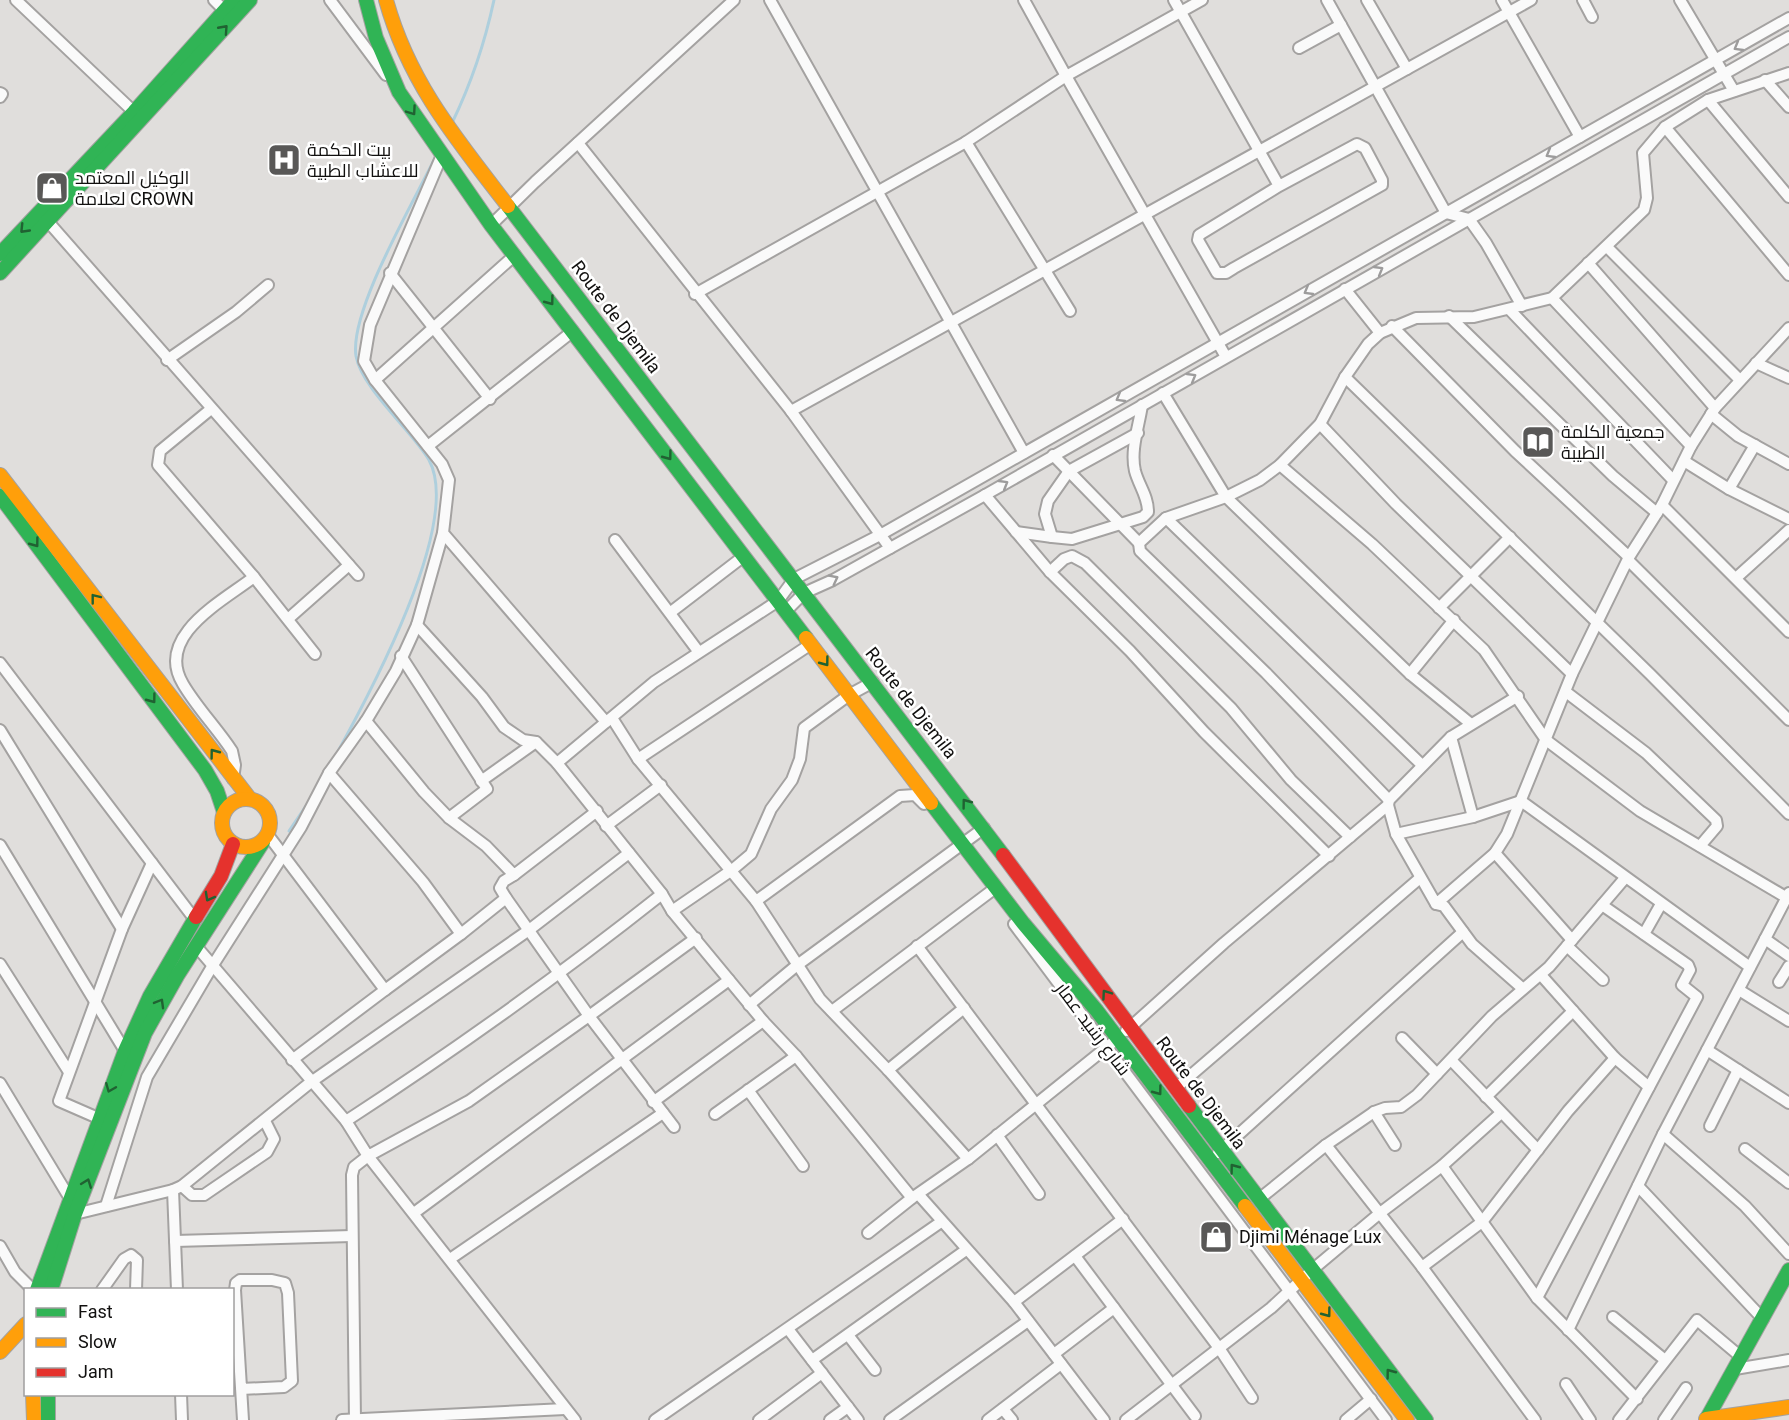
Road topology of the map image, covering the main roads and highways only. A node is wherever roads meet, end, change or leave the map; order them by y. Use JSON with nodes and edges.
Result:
{"nodes":[{"id":1,"x":250,"y":0,"type":"edge"},
{"id":2,"x":366,"y":0,"type":"edge"},
{"id":3,"x":386,"y":0,"type":"edge"},
{"id":4,"x":229,"y":5,"type":"edge"},
{"id":5,"x":44,"y":217,"type":"junction"},
{"id":6,"x":3,"y":246,"type":"edge"},
{"id":7,"x":0,"y":273,"type":"edge"},
{"id":8,"x":0,"y":475,"type":"edge"},
{"id":9,"x":0,"y":496,"type":"edge"},
{"id":10,"x":250,"y":799,"type":"junction"},
{"id":11,"x":224,"y":812,"type":"junction"},
{"id":12,"x":265,"y":838,"type":"junction"},
{"id":13,"x":233,"y":844,"type":"junction"},
{"id":14,"x":124,"y":1068,"type":"junction"},
{"id":15,"x":1789,"y":1270,"type":"edge"},
{"id":16,"x":49,"y":1280,"type":"edge"},
{"id":17,"x":24,"y":1326,"type":"edge"},
{"id":18,"x":0,"y":1352,"type":"edge"},
{"id":19,"x":33,"y":1396,"type":"edge"},
{"id":20,"x":48,"y":1396,"type":"edge"},
{"id":21,"x":1789,"y":1407,"type":"edge"},
{"id":22,"x":1706,"y":1419,"type":"edge"},
{"id":23,"x":34,"y":1420,"type":"edge"},
{"id":24,"x":48,"y":1420,"type":"edge"},
{"id":25,"x":1407,"y":1420,"type":"edge"},
{"id":26,"x":1426,"y":1420,"type":"edge"}],
"edges":[{"from":5,"to":1,"type":"main road","one_way":true},
{"from":2,"to":25,"type":"main road","one_way":true},
{"from":26,"to":3,"type":"main road","name":"Route de Djemila","one_way":true},
{"from":4,"to":5,"type":"main road"},
{"from":5,"to":6,"type":"main road","one_way":true},
{"from":5,"to":7,"type":"main road"},
{"from":10,"to":8,"type":"main road","one_way":true},
{"from":9,"to":11,"type":"main road","one_way":true},
{"from":10,"to":11,"type":"main road"},
{"from":10,"to":12,"type":"main road"},
{"from":11,"to":13,"type":"main road"},
{"from":12,"to":13,"type":"main road"},
{"from":14,"to":12,"type":"main road","one_way":true},
{"from":13,"to":14,"type":"main road","one_way":true},
{"from":16,"to":14,"type":"main road","one_way":true},
{"from":14,"to":16,"type":"main road","one_way":true},
{"from":15,"to":22,"type":"main road"},
{"from":17,"to":18,"type":"main road"},
{"from":19,"to":23,"type":"main road"},
{"from":20,"to":24,"type":"main road"},
{"from":21,"to":22,"type":"main road"}]}
